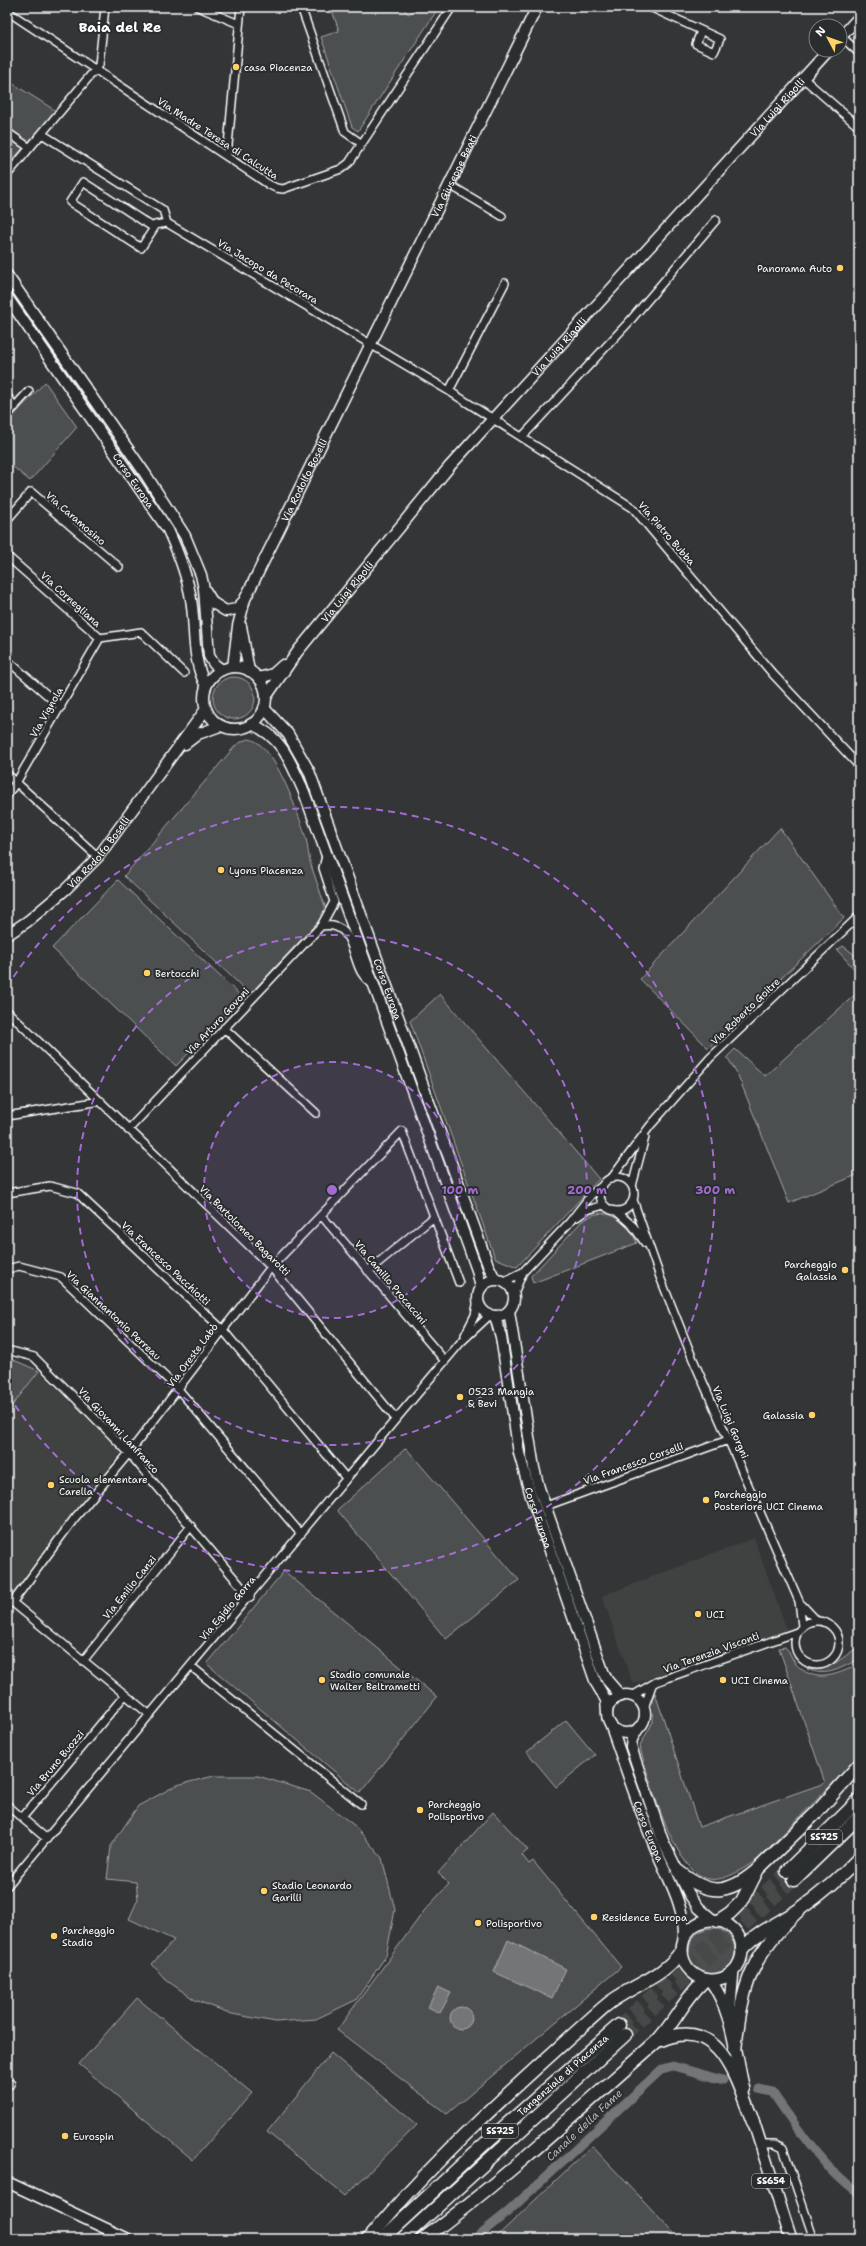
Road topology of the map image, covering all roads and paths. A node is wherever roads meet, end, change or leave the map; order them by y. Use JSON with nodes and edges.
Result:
{"nodes":[{"id":1,"x":105,"y":7,"type":"edge"},
{"id":2,"x":198,"y":7,"type":"edge"},
{"id":3,"x":241,"y":7,"type":"edge"},
{"id":4,"x":301,"y":7,"type":"edge"},
{"id":5,"x":445,"y":7,"type":"edge"},
{"id":6,"x":452,"y":7,"type":"edge"},
{"id":7,"x":537,"y":7,"type":"edge"},
{"id":8,"x":650,"y":7,"type":"edge"},
{"id":9,"x":7,"y":12,"type":"edge"},
{"id":10,"x":446,"y":16,"type":"junction"},
{"id":11,"x":859,"y":17,"type":"edge"},
{"id":12,"x":239,"y":24,"type":"junction"},
{"id":13,"x":848,"y":29,"type":"edge"},
{"id":14,"x":701,"y":31,"type":"dead end"},
{"id":15,"x":848,"y":43,"type":"edge"},
{"id":16,"x":859,"y":53,"type":"edge"},
{"id":17,"x":822,"y":58,"type":"edge"},
{"id":18,"x":96,"y":70,"type":"junction"},
{"id":19,"x":803,"y":78,"type":"junction"},
{"id":20,"x":859,"y":127,"type":"edge"},
{"id":21,"x":7,"y":132,"type":"edge"},
{"id":22,"x":42,"y":134,"type":"junction"},
{"id":23,"x":362,"y":144,"type":"junction"},
{"id":24,"x":30,"y":148,"type":"junction"},
{"id":25,"x":228,"y":156,"type":"junction"},
{"id":26,"x":7,"y":174,"type":"edge"},
{"id":27,"x":450,"y":185,"type":"junction"},
{"id":28,"x":502,"y":216,"type":"dead end"},
{"id":29,"x":716,"y":220,"type":"dead end"},
{"id":30,"x":167,"y":222,"type":"junction"},
{"id":31,"x":154,"y":228,"type":"junction"},
{"id":32,"x":7,"y":276,"type":"edge"},
{"id":33,"x":505,"y":283,"type":"dead end"},
{"id":34,"x":7,"y":297,"type":"edge"},
{"id":35,"x":372,"y":344,"type":"junction"},
{"id":36,"x":449,"y":390,"type":"junction"},
{"id":37,"x":29,"y":391,"type":"dead end"},
{"id":38,"x":7,"y":396,"type":"edge"},
{"id":39,"x":15,"y":406,"type":"junction"},
{"id":40,"x":7,"y":415,"type":"edge"},
{"id":41,"x":493,"y":418,"type":"junction"},
{"id":42,"x":523,"y":436,"type":"junction"},
{"id":43,"x":7,"y":520,"type":"edge"},
{"id":44,"x":7,"y":556,"type":"edge"},
{"id":45,"x":119,"y":567,"type":"dead end"},
{"id":46,"x":204,"y":589,"type":"junction"},
{"id":47,"x":245,"y":599,"type":"junction"},
{"id":48,"x":240,"y":616,"type":"junction"},
{"id":49,"x":100,"y":638,"type":"junction"},
{"id":50,"x":298,"y":651,"type":"junction"},
{"id":51,"x":7,"y":660,"type":"edge"},
{"id":52,"x":233,"y":667,"type":"junction"},
{"id":53,"x":222,"y":670,"type":"junction"},
{"id":54,"x":249,"y":671,"type":"junction"},
{"id":55,"x":184,"y":673,"type":"dead end"},
{"id":56,"x":259,"y":678,"type":"junction"},
{"id":57,"x":206,"y":686,"type":"junction"},
{"id":58,"x":265,"y":703,"type":"junction"},
{"id":59,"x":61,"y":706,"type":"junction"},
{"id":60,"x":206,"y":709,"type":"junction"},
{"id":61,"x":251,"y":724,"type":"junction"},
{"id":62,"x":220,"y":726,"type":"junction"},
{"id":63,"x":174,"y":753,"type":"junction"},
{"id":64,"x":859,"y":766,"type":"edge"},
{"id":65,"x":7,"y":774,"type":"edge"},
{"id":66,"x":16,"y":783,"type":"junction"},
{"id":67,"x":7,"y":795,"type":"edge"},
{"id":68,"x":326,"y":856,"type":"junction"},
{"id":69,"x":98,"y":857,"type":"junction"},
{"id":70,"x":859,"y":916,"type":"edge"},
{"id":71,"x":321,"y":926,"type":"junction"},
{"id":72,"x":7,"y":935,"type":"edge"},
{"id":73,"x":374,"y":986,"type":"junction"},
{"id":74,"x":7,"y":1011,"type":"edge"},
{"id":75,"x":224,"y":1028,"type":"junction"},
{"id":76,"x":101,"y":1101,"type":"junction"},
{"id":77,"x":316,"y":1114,"type":"dead end"},
{"id":78,"x":7,"y":1116,"type":"edge"},
{"id":79,"x":650,"y":1126,"type":"junction"},
{"id":80,"x":128,"y":1130,"type":"junction"},
{"id":81,"x":611,"y":1179,"type":"junction"},
{"id":82,"x":603,"y":1185,"type":"junction"},
{"id":83,"x":632,"y":1186,"type":"junction"},
{"id":84,"x":7,"y":1193,"type":"edge"},
{"id":85,"x":633,"y":1200,"type":"junction"},
{"id":86,"x":604,"y":1205,"type":"junction"},
{"id":87,"x":616,"y":1211,"type":"junction"},
{"id":88,"x":321,"y":1215,"type":"junction"},
{"id":89,"x":434,"y":1217,"type":"junction"},
{"id":90,"x":569,"y":1223,"type":"junction"},
{"id":91,"x":649,"y":1248,"type":"junction"},
{"id":92,"x":271,"y":1267,"type":"junction"},
{"id":93,"x":7,"y":1270,"type":"edge"},
{"id":94,"x":368,"y":1270,"type":"junction"},
{"id":95,"x":523,"y":1272,"type":"junction"},
{"id":96,"x":500,"y":1280,"type":"junction"},
{"id":97,"x":459,"y":1283,"type":"dead end"},
{"id":98,"x":481,"y":1288,"type":"junction"},
{"id":99,"x":514,"y":1293,"type":"junction"},
{"id":100,"x":478,"y":1300,"type":"junction"},
{"id":101,"x":509,"y":1311,"type":"junction"},
{"id":102,"x":493,"y":1315,"type":"junction"},
{"id":103,"x":223,"y":1330,"type":"junction"},
{"id":104,"x":462,"y":1342,"type":"junction"},
{"id":105,"x":7,"y":1350,"type":"edge"},
{"id":106,"x":445,"y":1362,"type":"junction"},
{"id":107,"x":178,"y":1389,"type":"junction"},
{"id":108,"x":396,"y":1419,"type":"junction"},
{"id":109,"x":728,"y":1440,"type":"junction"},
{"id":110,"x":129,"y":1453,"type":"junction"},
{"id":111,"x":346,"y":1478,"type":"junction"},
{"id":112,"x":546,"y":1506,"type":"junction"},
{"id":113,"x":191,"y":1526,"type":"junction"},
{"id":114,"x":301,"y":1534,"type":"junction"},
{"id":115,"x":250,"y":1596,"type":"junction"},
{"id":116,"x":10,"y":1601,"type":"edge"},
{"id":117,"x":799,"y":1601,"type":"junction"},
{"id":118,"x":816,"y":1620,"type":"junction"},
{"id":119,"x":802,"y":1626,"type":"junction"},
{"id":120,"x":797,"y":1632,"type":"junction"},
{"id":121,"x":778,"y":1640,"type":"junction"},
{"id":122,"x":794,"y":1646,"type":"junction"},
{"id":123,"x":83,"y":1661,"type":"junction"},
{"id":124,"x":192,"y":1666,"type":"junction"},
{"id":125,"x":652,"y":1685,"type":"junction"},
{"id":126,"x":125,"y":1695,"type":"junction"},
{"id":127,"x":626,"y":1696,"type":"junction"},
{"id":128,"x":644,"y":1708,"type":"junction"},
{"id":129,"x":607,"y":1712,"type":"junction"},
{"id":130,"x":150,"y":1715,"type":"junction"},
{"id":131,"x":610,"y":1724,"type":"junction"},
{"id":132,"x":639,"y":1727,"type":"junction"},
{"id":133,"x":859,"y":1765,"type":"edge"},
{"id":134,"x":859,"y":1800,"type":"edge"},
{"id":135,"x":361,"y":1804,"type":"dead end"},
{"id":136,"x":7,"y":1805,"type":"edge"},
{"id":137,"x":859,"y":1817,"type":"edge"},
{"id":138,"x":22,"y":1818,"type":"junction"},
{"id":139,"x":47,"y":1839,"type":"junction"},
{"id":140,"x":859,"y":1858,"type":"edge"},
{"id":141,"x":758,"y":1869,"type":"junction"},
{"id":142,"x":678,"y":1871,"type":"junction"},
{"id":143,"x":9,"y":1882,"type":"edge"},
{"id":144,"x":800,"y":1909,"type":"junction"},
{"id":145,"x":716,"y":1920,"type":"junction"},
{"id":146,"x":682,"y":1945,"type":"junction"},
{"id":147,"x":742,"y":1949,"type":"junction"},
{"id":148,"x":733,"y":1971,"type":"junction"},
{"id":149,"x":708,"y":1980,"type":"junction"},
{"id":150,"x":730,"y":2024,"type":"junction"},
{"id":151,"x":656,"y":2042,"type":"junction"},
{"id":152,"x":735,"y":2050,"type":"junction"},
{"id":153,"x":753,"y":2122,"type":"junction"},
{"id":154,"x":759,"y":2144,"type":"junction"},
{"id":155,"x":7,"y":2182,"type":"edge"},
{"id":156,"x":128,"y":2239,"type":"edge"},
{"id":157,"x":368,"y":2239,"type":"edge"},
{"id":158,"x":382,"y":2239,"type":"edge"},
{"id":159,"x":402,"y":2239,"type":"edge"},
{"id":160,"x":423,"y":2239,"type":"edge"},
{"id":161,"x":791,"y":2239,"type":"edge"},
{"id":162,"x":814,"y":2239,"type":"edge"}],
"edges":[{"from":1,"to":18,"type":"street"},
{"from":2,"to":12,"type":"street"},
{"from":3,"to":12,"type":"street"},
{"from":4,"to":23,"type":"street"},
{"from":5,"to":10,"type":"street"},
{"from":6,"to":10,"type":"street","name":"Via Madre Teresa di Calcutta"},
{"from":7,"to":27,"type":"main road","name":"Via Giuseppe Beati"},
{"from":8,"to":14,"type":"street"},
{"from":9,"to":18,"type":"street","name":"Via Madre Teresa di Calcutta"},
{"from":10,"to":23,"type":"street","name":"Via Madre Teresa di Calcutta"},
{"from":11,"to":13,"type":"main road"},
{"from":12,"to":25,"type":"street"},
{"from":15,"to":16,"type":"street"},
{"from":17,"to":19,"type":"main road","name":"Via Luigi Rigolli"},
{"from":18,"to":22,"type":"street"},
{"from":18,"to":25,"type":"street","name":"Via Madre Teresa di Calcutta"},
{"from":19,"to":20,"type":"street"},
{"from":19,"to":41,"type":"main road","name":"Via Luigi Rigolli"},
{"from":21,"to":24,"type":"street"},
{"from":22,"to":24,"type":"street"},
{"from":22,"to":30,"type":"street"},
{"from":23,"to":25,"type":"street","name":"Via Madre Teresa di Calcutta"},
{"from":24,"to":26,"type":"street"},
{"from":27,"to":28,"type":"street"},
{"from":27,"to":35,"type":"main road","name":"Via Giuseppe Beati"},
{"from":29,"to":42,"type":"street"},
{"from":30,"to":31,"type":"street"},
{"from":30,"to":35,"type":"street","name":"Via Jacopo da Pecorara"},
{"from":31,"to":31,"type":"street"},
{"from":32,"to":46,"type":"main road","name":"Corso Europa"},
{"from":33,"to":36,"type":"street"},
{"from":34,"to":57,"type":"main road","name":"Corso Europa"},
{"from":35,"to":36,"type":"street","name":"Via Pietro Bubba"},
{"from":35,"to":47,"type":"main road","name":"Via Rodolfo Boselli"},
{"from":36,"to":41,"type":"street","name":"Via Pietro Bubba"},
{"from":37,"to":39,"type":"street"},
{"from":38,"to":39,"type":"street"},
{"from":39,"to":40,"type":"street"},
{"from":41,"to":42,"type":"street","name":"Via Pietro Bubba"},
{"from":41,"to":50,"type":"main road","name":"Via Luigi Rigolli"},
{"from":42,"to":64,"type":"street","name":"Via Pietro Bubba"},
{"from":43,"to":45,"type":"street","name":"Via Caramosino"},
{"from":44,"to":49,"type":"street","name":"Via Cornegliana"},
{"from":46,"to":47,"type":"main road","name":"Corso Europa"},
{"from":46,"to":53,"type":"main road","name":"Corso Europa"},
{"from":47,"to":48,"type":"main road","name":"Via Rodolfo Boselli"},
{"from":48,"to":52,"type":"main road","name":"Via Rodolfo Boselli"},
{"from":48,"to":54,"type":"main road","name":"Via Rodolfo Boselli"},
{"from":49,"to":55,"type":"street","name":"Via Cornegliana"},
{"from":49,"to":59,"type":"street","name":"Via Vignola"},
{"from":50,"to":56,"type":"main road","name":"Via Luigi Rigolli"},
{"from":50,"to":58,"type":"main road","name":"Via Luigi Rigolli"},
{"from":51,"to":59,"type":"street"},
{"from":52,"to":53,"type":"main road"},
{"from":52,"to":54,"type":"main road"},
{"from":53,"to":57,"type":"main road"},
{"from":54,"to":56,"type":"main road"},
{"from":56,"to":58,"type":"main road"},
{"from":57,"to":60,"type":"main road"},
{"from":58,"to":61,"type":"main road"},
{"from":58,"to":96,"type":"main road","name":"Corso Europa"},
{"from":59,"to":66,"type":"street","name":"Via Vignola"},
{"from":60,"to":62,"type":"main road"},
{"from":60,"to":63,"type":"main road","name":"Via Rodolfo Boselli"},
{"from":61,"to":62,"type":"main road","name":"Via Rodolfo Boselli"},
{"from":61,"to":68,"type":"main road","name":"Corso Europa"},
{"from":62,"to":63,"type":"main road","name":"Via Rodolfo Boselli"},
{"from":63,"to":69,"type":"main road","name":"Via Rodolfo Boselli"},
{"from":65,"to":66,"type":"street"},
{"from":66,"to":67,"type":"street","name":"Via Vignola"},
{"from":66,"to":69,"type":"street"},
{"from":68,"to":71,"type":"street","name":"Via Arturo Govoni"},
{"from":68,"to":73,"type":"main road","name":"Corso Europa"},
{"from":69,"to":72,"type":"main road","name":"Via Rodolfo Boselli"},
{"from":70,"to":79,"type":"street","name":"Via Roberto Goitre"},
{"from":71,"to":73,"type":"street"},
{"from":71,"to":75,"type":"street","name":"Via Arturo Govoni"},
{"from":73,"to":98,"type":"main road","name":"Corso Europa"},
{"from":74,"to":76,"type":"street"},
{"from":75,"to":77,"type":"street"},
{"from":75,"to":80,"type":"street","name":"Via Arturo Govoni"},
{"from":76,"to":78,"type":"street"},
{"from":76,"to":80,"type":"street","name":"Via Bartolomeo Bagarotti"},
{"from":79,"to":81,"type":"street","name":"Via Roberto Goitre"},
{"from":79,"to":83,"type":"street","name":"Via Roberto Goitre"},
{"from":80,"to":92,"type":"street","name":"Via Bartolomeo Bagarotti"},
{"from":81,"to":82,"type":"street"},
{"from":81,"to":83,"type":"street"},
{"from":82,"to":86,"type":"street"},
{"from":82,"to":90,"type":"street"},
{"from":83,"to":85,"type":"street"},
{"from":84,"to":103,"type":"street","name":"Via Francesco Pacchiotti"},
{"from":85,"to":87,"type":"street"},
{"from":85,"to":91,"type":"street","name":"Via Luigi Gorgni"},
{"from":86,"to":87,"type":"street"},
{"from":86,"to":90,"type":"street"},
{"from":87,"to":91,"type":"street","name":"Via Luigi Gorgni"},
{"from":88,"to":89,"type":"street","name":"Via Oreste Labò"},
{"from":88,"to":92,"type":"street","name":"Via Oreste Labò"},
{"from":88,"to":94,"type":"street","name":"Via Camillo Procaccini"},
{"from":89,"to":94,"type":"street"},
{"from":89,"to":97,"type":"street"},
{"from":90,"to":95,"type":"street"},
{"from":91,"to":109,"type":"street","name":"Via Luigi Gorgni"},
{"from":92,"to":103,"type":"street","name":"Via Oreste Labò"},
{"from":92,"to":108,"type":"street","name":"Via Bartolomeo Bagarotti"},
{"from":93,"to":107,"type":"street","name":"Via Giannantonio Perreau"},
{"from":94,"to":106,"type":"street","name":"Via Camillo Procaccini"},
{"from":95,"to":96,"type":"street"},
{"from":95,"to":99,"type":"street"},
{"from":96,"to":98,"type":"main road"},
{"from":96,"to":99,"type":"main road","name":"Corso Europa"},
{"from":98,"to":100,"type":"main road","name":"Corso Europa"},
{"from":99,"to":101,"type":"main road","name":"Corso Europa"},
{"from":100,"to":102,"type":"main road","name":"Corso Europa"},
{"from":100,"to":104,"type":"street","name":"Via Egidio Gorra"},
{"from":101,"to":102,"type":"main road"},
{"from":101,"to":112,"type":"main road","name":"Corso Europa"},
{"from":102,"to":104,"type":"street","name":"Via Egidio Gorra"},
{"from":102,"to":129,"type":"main road","name":"Corso Europa"},
{"from":103,"to":107,"type":"street","name":"Via Oreste Labò"},
{"from":103,"to":111,"type":"street","name":"Via Francesco Pacchiotti"},
{"from":104,"to":106,"type":"street","name":"Via Egidio Gorra"},
{"from":105,"to":110,"type":"street","name":"Via Giovanni Lanfranco"},
{"from":106,"to":108,"type":"street","name":"Via Egidio Gorra"},
{"from":107,"to":110,"type":"street","name":"Via Oreste Labò"},
{"from":107,"to":114,"type":"street","name":"Via Giannantonio Perreau"},
{"from":108,"to":111,"type":"street","name":"Via Egidio Gorra"},
{"from":109,"to":112,"type":"street","name":"Via Francesco Corselli"},
{"from":109,"to":117,"type":"street","name":"Via Luigi Gorgni"},
{"from":110,"to":113,"type":"street","name":"Via Giovanni Lanfranco"},
{"from":110,"to":116,"type":"street","name":"Via Oreste Labò"},
{"from":111,"to":114,"type":"street","name":"Via Egidio Gorra"},
{"from":112,"to":127,"type":"main road","name":"Corso Europa"},
{"from":113,"to":115,"type":"street","name":"Via Giovanni Lanfranco"},
{"from":113,"to":123,"type":"street","name":"Via Emilio Canzi"},
{"from":114,"to":115,"type":"street","name":"Via Egidio Gorra"},
{"from":115,"to":124,"type":"street","name":"Via Egidio Gorra"},
{"from":116,"to":123,"type":"street"},
{"from":117,"to":118,"type":"street","name":"Via Luigi Gorgni"},
{"from":117,"to":119,"type":"street","name":"Via Luigi Gorgni"},
{"from":118,"to":119,"type":"street"},
{"from":118,"to":122,"type":"street"},
{"from":119,"to":120,"type":"street"},
{"from":120,"to":121,"type":"street","name":"Via Terenzia Visconti"},
{"from":120,"to":122,"type":"street"},
{"from":121,"to":122,"type":"street"},
{"from":121,"to":125,"type":"street","name":"Via Terenzia Visconti"},
{"from":123,"to":126,"type":"street"},
{"from":124,"to":130,"type":"street","name":"Via Egidio Gorra"},
{"from":124,"to":135,"type":"street"},
{"from":125,"to":127,"type":"street","name":"Via Terenzia Visconti"},
{"from":125,"to":128,"type":"street"},
{"from":126,"to":130,"type":"street"},
{"from":126,"to":138,"type":"street","name":"Via Bruno Buozzi"},
{"from":127,"to":128,"type":"main road"},
{"from":127,"to":129,"type":"main road"},
{"from":128,"to":132,"type":"main road"},
{"from":129,"to":131,"type":"main road"},
{"from":130,"to":139,"type":"street","name":"Via Egidio Gorra"},
{"from":131,"to":132,"type":"main road"},
{"from":131,"to":146,"type":"main road","name":"Corso Europa","number":"SS654"},
{"from":132,"to":142,"type":"main road","name":"Corso Europa"},
{"from":133,"to":141,"type":"highway"},
{"from":134,"to":137,"type":"highway","number":"SS725"},
{"from":136,"to":138,"type":"street"},
{"from":138,"to":139,"type":"street"},
{"from":139,"to":143,"type":"street","name":"Via Egidio Gorra"},
{"from":140,"to":144,"type":"highway"},
{"from":141,"to":142,"type":"highway"},
{"from":141,"to":145,"type":"highway"},
{"from":142,"to":145,"type":"main road","name":"Corso Europa"},
{"from":144,"to":147,"type":"highway"},
{"from":144,"to":152,"type":"highway"},
{"from":145,"to":146,"type":"main road"},
{"from":145,"to":147,"type":"main road"},
{"from":146,"to":149,"type":"main road","number":"SS654"},
{"from":146,"to":157,"type":"highway"},
{"from":147,"to":148,"type":"main road","number":"SS654"},
{"from":148,"to":149,"type":"main road"},
{"from":148,"to":150,"type":"main road","number":"SS654"},
{"from":149,"to":150,"type":"main road","number":"SS654"},
{"from":149,"to":151,"type":"highway"},
{"from":150,"to":152,"type":"main road","number":"SS654"},
{"from":151,"to":153,"type":"highway"},
{"from":151,"to":160,"type":"highway"},
{"from":152,"to":153,"type":"main road","number":"SS654"},
{"from":153,"to":154,"type":"main road","number":"SS654"},
{"from":154,"to":161,"type":"main road","number":"SS654"},
{"from":154,"to":162,"type":"street"},
{"from":155,"to":156,"type":"main road"},
{"from":158,"to":159,"type":"highway","name":"Tangenziale di Piacenza","number":"SS725"}]}
